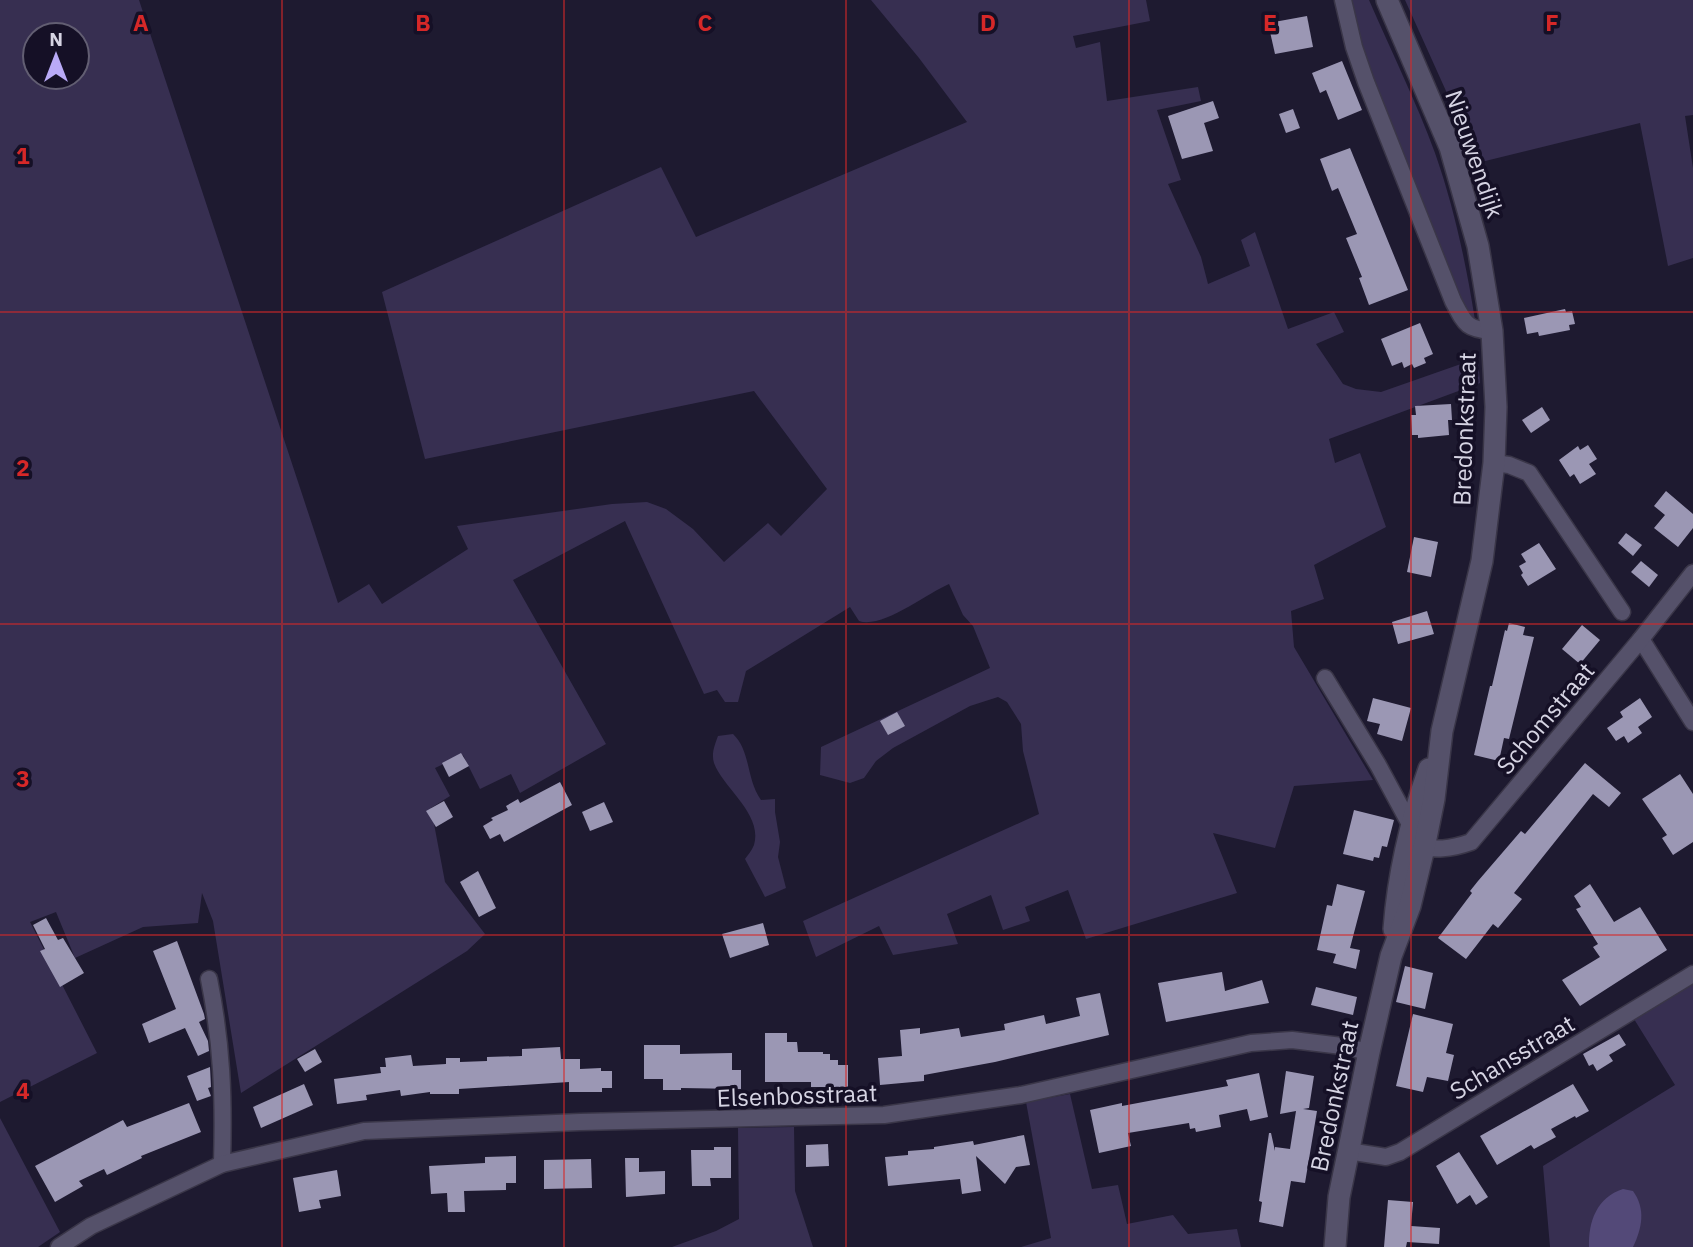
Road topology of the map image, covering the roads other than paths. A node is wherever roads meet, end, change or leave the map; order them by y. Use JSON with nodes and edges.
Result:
{"nodes":[{"id":1,"x":1343,"y":0,"type":"edge"},
{"id":2,"x":1387,"y":0,"type":"edge"},
{"id":3,"x":1492,"y":331,"type":"junction"},
{"id":4,"x":1494,"y":463,"type":"junction"},
{"id":5,"x":1693,"y":573,"type":"edge"},
{"id":6,"x":1622,"y":612,"type":"dead end"},
{"id":7,"x":1641,"y":639,"type":"junction"},
{"id":8,"x":1325,"y":678,"type":"dead end"},
{"id":9,"x":1693,"y":722,"type":"edge"},
{"id":10,"x":1415,"y":840,"type":"junction"},
{"id":11,"x":1693,"y":974,"type":"edge"},
{"id":12,"x":209,"y":979,"type":"dead end"},
{"id":13,"x":1369,"y":1052,"type":"junction"},
{"id":14,"x":1348,"y":1151,"type":"junction"},
{"id":15,"x":222,"y":1164,"type":"junction"},
{"id":16,"x":60,"y":1247,"type":"edge"},
{"id":17,"x":1335,"y":1247,"type":"edge"}],
"edges":[{"from":1,"to":3,"type":"street","name":"Bredonkstraat"},
{"from":2,"to":3,"type":"street","name":"Nieuwendijk"},
{"from":3,"to":4,"type":"street","name":"Bredonkstraat"},
{"from":4,"to":6,"type":"street"},
{"from":4,"to":10,"type":"street","name":"Bredonkstraat"},
{"from":5,"to":7,"type":"street","name":"Schomstraat"},
{"from":7,"to":9,"type":"street"},
{"from":7,"to":10,"type":"street","name":"Schomstraat"},
{"from":8,"to":10,"type":"street"},
{"from":10,"to":13,"type":"street","name":"Bredonkstraat"},
{"from":11,"to":14,"type":"street","name":"Schansstraat"},
{"from":12,"to":15,"type":"street"},
{"from":13,"to":14,"type":"street","name":"Bredonkstraat"},
{"from":13,"to":15,"type":"street","name":"Elsenbosstraat"},
{"from":14,"to":17,"type":"street","name":"Bredonkstraat"},
{"from":15,"to":16,"type":"street","name":"Elsenbosstraat"}]}
